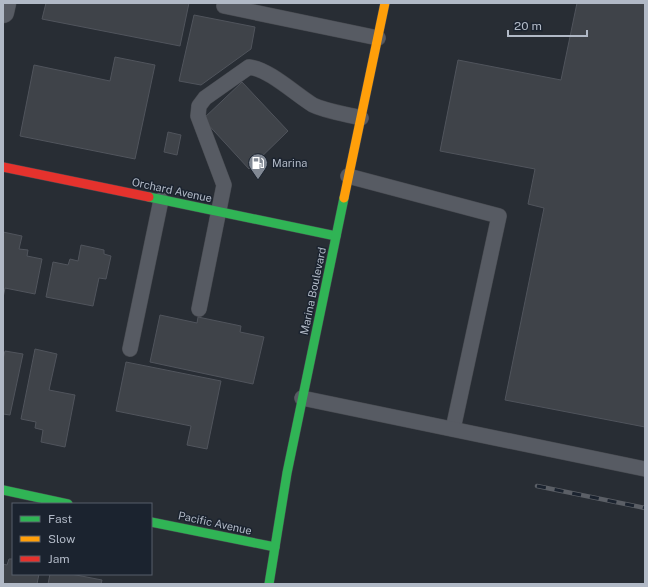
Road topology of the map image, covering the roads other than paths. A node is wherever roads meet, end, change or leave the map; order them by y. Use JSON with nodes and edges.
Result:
{"nodes":[{"id":1,"x":5,"y":3,"type":"edge"},
{"id":2,"x":385,"y":3,"type":"edge"},
{"id":3,"x":224,"y":6,"type":"dead end"},
{"id":4,"x":3,"y":12,"type":"edge"},
{"id":5,"x":378,"y":38,"type":"junction"},
{"id":6,"x":361,"y":118,"type":"junction"},
{"id":7,"x":3,"y":167,"type":"edge"},
{"id":8,"x":348,"y":176,"type":"junction"},
{"id":9,"x":161,"y":200,"type":"junction"},
{"id":10,"x":218,"y":212,"type":"junction"},
{"id":11,"x":336,"y":236,"type":"junction"},
{"id":12,"x":199,"y":309,"type":"dead end"},
{"id":13,"x":130,"y":349,"type":"dead end"},
{"id":14,"x":302,"y":398,"type":"junction"},
{"id":15,"x":453,"y":429,"type":"junction"},
{"id":16,"x":645,"y":470,"type":"edge"},
{"id":17,"x":3,"y":490,"type":"edge"},
{"id":18,"x":63,"y":503,"type":"edge"},
{"id":19,"x":152,"y":522,"type":"edge"},
{"id":20,"x":275,"y":548,"type":"junction"},
{"id":21,"x":269,"y":584,"type":"edge"}],
"edges":[{"from":1,"to":4,"type":"street"},
{"from":2,"to":5,"type":"main road","name":"Marina Boulevard"},
{"from":3,"to":5,"type":"lane"},
{"from":5,"to":6,"type":"main road","name":"Marina Boulevard"},
{"from":6,"to":8,"type":"main road","name":"Marina Boulevard"},
{"from":6,"to":10,"type":"lane"},
{"from":7,"to":9,"type":"main road","name":"Orchard Avenue"},
{"from":8,"to":11,"type":"main road","name":"Marina Boulevard"},
{"from":8,"to":15,"type":"lane"},
{"from":9,"to":10,"type":"main road","name":"Orchard Avenue"},
{"from":9,"to":13,"type":"lane"},
{"from":10,"to":11,"type":"main road","name":"Orchard Avenue"},
{"from":10,"to":12,"type":"lane"},
{"from":11,"to":14,"type":"main road","name":"Marina Boulevard"},
{"from":14,"to":15,"type":"lane"},
{"from":14,"to":20,"type":"main road","name":"Marina Boulevard"},
{"from":15,"to":16,"type":"lane"},
{"from":17,"to":18,"type":"main road"},
{"from":19,"to":20,"type":"main road","name":"Pacific Avenue"},
{"from":20,"to":21,"type":"main road","name":"Marina Boulevard"}]}
